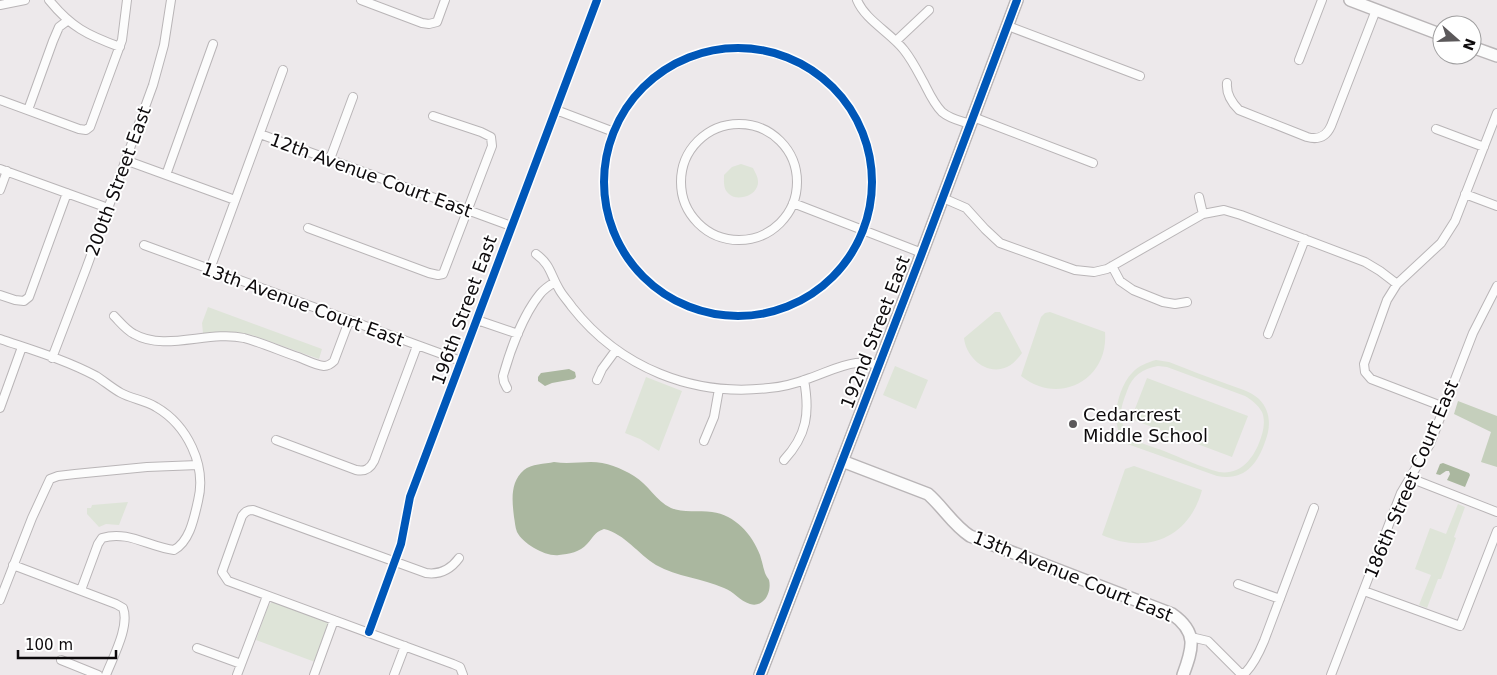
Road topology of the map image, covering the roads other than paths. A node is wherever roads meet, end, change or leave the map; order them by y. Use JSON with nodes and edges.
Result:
{"nodes":[{"id":1,"x":25,"y":0,"type":"edge"},
{"id":2,"x":49,"y":0,"type":"edge"},
{"id":3,"x":127,"y":0,"type":"edge"},
{"id":4,"x":171,"y":0,"type":"edge"},
{"id":5,"x":361,"y":0,"type":"edge"},
{"id":6,"x":445,"y":0,"type":"edge"},
{"id":7,"x":597,"y":0,"type":"edge"},
{"id":8,"x":857,"y":0,"type":"edge"},
{"id":9,"x":1017,"y":0,"type":"edge"},
{"id":10,"x":1322,"y":0,"type":"edge"},
{"id":11,"x":1350,"y":0,"type":"edge"},
{"id":12,"x":0,"y":5,"type":"edge"},
{"id":13,"x":929,"y":10,"type":"dead end"},
{"id":14,"x":1376,"y":10,"type":"junction"},
{"id":15,"x":67,"y":20,"type":"junction"},
{"id":16,"x":1008,"y":26,"type":"junction"},
{"id":17,"x":1432,"y":31,"type":"edge"},
{"id":18,"x":896,"y":41,"type":"junction"},
{"id":19,"x":213,"y":44,"type":"dead end"},
{"id":20,"x":120,"y":47,"type":"junction"},
{"id":21,"x":1482,"y":51,"type":"edge"},
{"id":22,"x":1497,"y":56,"type":"edge"},
{"id":23,"x":1300,"y":60,"type":"dead end"},
{"id":24,"x":283,"y":70,"type":"dead end"},
{"id":25,"x":1140,"y":76,"type":"dead end"},
{"id":26,"x":1226,"y":83,"type":"dead end"},
{"id":27,"x":353,"y":97,"type":"dead end"},
{"id":28,"x":0,"y":100,"type":"edge"},
{"id":29,"x":28,"y":110,"type":"junction"},
{"id":30,"x":556,"y":110,"type":"junction"},
{"id":31,"x":1497,"y":113,"type":"edge"},
{"id":32,"x":433,"y":116,"type":"dead end"},
{"id":33,"x":971,"y":121,"type":"junction"},
{"id":34,"x":1436,"y":129,"type":"dead end"},
{"id":35,"x":614,"y":132,"type":"junction"},
{"id":36,"x":260,"y":134,"type":"junction"},
{"id":37,"x":1484,"y":147,"type":"junction"},
{"id":38,"x":330,"y":159,"type":"junction"},
{"id":39,"x":125,"y":160,"type":"junction"},
{"id":40,"x":1093,"y":163,"type":"dead end"},
{"id":41,"x":3,"y":170,"type":"edge"},
{"id":42,"x":166,"y":175,"type":"junction"},
{"id":43,"x":0,"y":190,"type":"edge"},
{"id":44,"x":67,"y":193,"type":"junction"},
{"id":45,"x":1465,"y":194,"type":"junction"},
{"id":46,"x":1199,"y":197,"type":"dead end"},
{"id":47,"x":943,"y":198,"type":"junction"},
{"id":48,"x":235,"y":200,"type":"junction"},
{"id":49,"x":793,"y":203,"type":"junction"},
{"id":50,"x":1497,"y":206,"type":"edge"},
{"id":51,"x":108,"y":208,"type":"junction"},
{"id":52,"x":468,"y":210,"type":"junction"},
{"id":53,"x":1203,"y":214,"type":"junction"},
{"id":54,"x":511,"y":226,"type":"junction"},
{"id":55,"x":308,"y":228,"type":"dead end"},
{"id":56,"x":862,"y":230,"type":"junction"},
{"id":57,"x":1305,"y":239,"type":"junction"},
{"id":58,"x":144,"y":245,"type":"dead end"},
{"id":59,"x":922,"y":253,"type":"junction"},
{"id":60,"x":536,"y":254,"type":"dead end"},
{"id":61,"x":1112,"y":266,"type":"junction"},
{"id":62,"x":210,"y":269,"type":"junction"},
{"id":63,"x":556,"y":282,"type":"junction"},
{"id":64,"x":1397,"y":284,"type":"junction"},
{"id":65,"x":1497,"y":286,"type":"edge"},
{"id":66,"x":0,"y":295,"type":"edge"},
{"id":67,"x":1187,"y":302,"type":"dead end"},
{"id":68,"x":114,"y":316,"type":"dead end"},
{"id":69,"x":477,"y":320,"type":"junction"},
{"id":70,"x":348,"y":321,"type":"junction"},
{"id":71,"x":518,"y":334,"type":"junction"},
{"id":72,"x":1268,"y":334,"type":"dead end"},
{"id":73,"x":0,"y":339,"type":"edge"},
{"id":74,"x":417,"y":346,"type":"junction"},
{"id":75,"x":22,"y":347,"type":"junction"},
{"id":76,"x":616,"y":350,"type":"junction"},
{"id":77,"x":52,"y":358,"type":"junction"},
{"id":78,"x":461,"y":362,"type":"junction"},
{"id":79,"x":879,"y":365,"type":"junction"},
{"id":80,"x":597,"y":380,"type":"dead end"},
{"id":81,"x":804,"y":380,"type":"junction"},
{"id":82,"x":507,"y":388,"type":"dead end"},
{"id":83,"x":720,"y":389,"type":"junction"},
{"id":84,"x":1444,"y":406,"type":"junction"},
{"id":85,"x":0,"y":408,"type":"edge"},
{"id":86,"x":276,"y":440,"type":"dead end"},
{"id":87,"x":704,"y":441,"type":"dead end"},
{"id":88,"x":784,"y":460,"type":"dead end"},
{"id":89,"x":842,"y":461,"type":"junction"},
{"id":90,"x":198,"y":465,"type":"junction"},
{"id":91,"x":1410,"y":478,"type":"junction"},
{"id":92,"x":1314,"y":508,"type":"dead end"},
{"id":93,"x":1497,"y":512,"type":"edge"},
{"id":94,"x":1497,"y":530,"type":"edge"},
{"id":95,"x":459,"y":558,"type":"dead end"},
{"id":96,"x":395,"y":562,"type":"junction"},
{"id":97,"x":12,"y":565,"type":"junction"},
{"id":98,"x":1238,"y":584,"type":"dead end"},
{"id":99,"x":81,"y":590,"type":"junction"},
{"id":100,"x":1364,"y":591,"type":"junction"},
{"id":101,"x":268,"y":596,"type":"junction"},
{"id":102,"x":1280,"y":599,"type":"junction"},
{"id":103,"x":0,"y":600,"type":"edge"},
{"id":104,"x":334,"y":620,"type":"junction"},
{"id":105,"x":369,"y":632,"type":"junction"},
{"id":106,"x":1191,"y":637,"type":"junction"},
{"id":107,"x":405,"y":646,"type":"junction"},
{"id":108,"x":197,"y":648,"type":"dead end"},
{"id":109,"x":61,"y":660,"type":"dead end"},
{"id":110,"x":241,"y":664,"type":"junction"},
{"id":111,"x":462,"y":672,"type":"edge"},
{"id":112,"x":98,"y":675,"type":"edge"},
{"id":113,"x":106,"y":675,"type":"edge"},
{"id":114,"x":237,"y":675,"type":"edge"},
{"id":115,"x":314,"y":675,"type":"edge"},
{"id":116,"x":394,"y":675,"type":"edge"},
{"id":117,"x":760,"y":675,"type":"edge"},
{"id":118,"x":1182,"y":675,"type":"edge"},
{"id":119,"x":1331,"y":675,"type":"edge"}],
"edges":[{"from":1,"to":12,"type":"street"},
{"from":2,"to":15,"type":"street"},
{"from":3,"to":20,"type":"street"},
{"from":4,"to":39,"type":"street","name":"200th Street East"},
{"from":5,"to":6,"type":"street"},
{"from":7,"to":30,"type":"street","name":"196th Street East"},
{"from":8,"to":18,"type":"street"},
{"from":9,"to":16,"type":"street","name":"192nd Street East"},
{"from":10,"to":23,"type":"street"},
{"from":11,"to":14,"type":"street"},
{"from":13,"to":18,"type":"street"},
{"from":14,"to":17,"type":"street"},
{"from":14,"to":26,"type":"street"},
{"from":15,"to":20,"type":"street"},
{"from":15,"to":29,"type":"street"},
{"from":16,"to":25,"type":"street"},
{"from":16,"to":33,"type":"street","name":"192nd Street East"},
{"from":18,"to":33,"type":"street"},
{"from":19,"to":42,"type":"street"},
{"from":20,"to":29,"type":"street"},
{"from":21,"to":22,"type":"street"},
{"from":24,"to":36,"type":"street"},
{"from":27,"to":38,"type":"street"},
{"from":28,"to":29,"type":"street"},
{"from":30,"to":35,"type":"street"},
{"from":30,"to":54,"type":"street","name":"196th Street East"},
{"from":31,"to":37,"type":"street"},
{"from":32,"to":52,"type":"street"},
{"from":33,"to":40,"type":"street"},
{"from":33,"to":47,"type":"street","name":"192nd Street East"},
{"from":34,"to":37,"type":"street"},
{"from":35,"to":56,"type":"street"},
{"from":35,"to":56,"type":"street"},
{"from":36,"to":38,"type":"street","name":"12th Avenue Court East"},
{"from":36,"to":48,"type":"street"},
{"from":37,"to":45,"type":"street"},
{"from":38,"to":52,"type":"street","name":"12th Avenue Court East"},
{"from":39,"to":42,"type":"street"},
{"from":39,"to":51,"type":"street","name":"200th Street East"},
{"from":41,"to":43,"type":"street"},
{"from":41,"to":44,"type":"street"},
{"from":42,"to":48,"type":"street"},
{"from":44,"to":51,"type":"street"},
{"from":44,"to":66,"type":"street"},
{"from":45,"to":50,"type":"street"},
{"from":45,"to":64,"type":"street"},
{"from":46,"to":53,"type":"street"},
{"from":47,"to":59,"type":"street","name":"192nd Street East"},
{"from":47,"to":61,"type":"street"},
{"from":48,"to":62,"type":"street"},
{"from":49,"to":49,"type":"street"},
{"from":49,"to":56,"type":"street"},
{"from":51,"to":77,"type":"street","name":"200th Street East"},
{"from":52,"to":54,"type":"street","name":"12th Avenue Court East"},
{"from":52,"to":55,"type":"street"},
{"from":53,"to":57,"type":"street"},
{"from":53,"to":61,"type":"street"},
{"from":54,"to":69,"type":"street","name":"196th Street East"},
{"from":56,"to":59,"type":"street"},
{"from":57,"to":64,"type":"street"},
{"from":57,"to":72,"type":"street"},
{"from":58,"to":62,"type":"street","name":"13th Avenue Court East"},
{"from":59,"to":79,"type":"street","name":"192nd Street East"},
{"from":60,"to":63,"type":"street"},
{"from":61,"to":67,"type":"street"},
{"from":62,"to":70,"type":"street","name":"13th Avenue Court East"},
{"from":63,"to":71,"type":"street"},
{"from":63,"to":76,"type":"street"},
{"from":64,"to":84,"type":"street"},
{"from":65,"to":84,"type":"street","name":"186th Street Court East"},
{"from":68,"to":70,"type":"street"},
{"from":69,"to":71,"type":"street"},
{"from":69,"to":78,"type":"street","name":"196th Street East"},
{"from":70,"to":74,"type":"street","name":"13th Avenue Court East"},
{"from":71,"to":82,"type":"street"},
{"from":73,"to":75,"type":"street"},
{"from":74,"to":78,"type":"street","name":"13th Avenue Court East"},
{"from":74,"to":86,"type":"street"},
{"from":75,"to":77,"type":"street"},
{"from":75,"to":85,"type":"street"},
{"from":76,"to":80,"type":"street"},
{"from":76,"to":83,"type":"street"},
{"from":77,"to":90,"type":"street"},
{"from":78,"to":96,"type":"street","name":"196th Street East"},
{"from":79,"to":81,"type":"street"},
{"from":79,"to":89,"type":"street","name":"192nd Street East"},
{"from":81,"to":83,"type":"street"},
{"from":81,"to":88,"type":"street"},
{"from":83,"to":87,"type":"street"},
{"from":84,"to":91,"type":"street","name":"186th Street Court East"},
{"from":89,"to":106,"type":"street","name":"13th Avenue Court East"},
{"from":89,"to":117,"type":"street","name":"192nd Street East"},
{"from":90,"to":97,"type":"street"},
{"from":90,"to":99,"type":"street"},
{"from":91,"to":93,"type":"street"},
{"from":91,"to":100,"type":"street","name":"186th Street Court East"},
{"from":92,"to":102,"type":"street"},
{"from":94,"to":100,"type":"street"},
{"from":95,"to":96,"type":"street"},
{"from":96,"to":101,"type":"street"},
{"from":96,"to":105,"type":"street","name":"196th Street East"},
{"from":97,"to":99,"type":"street"},
{"from":97,"to":103,"type":"street"},
{"from":98,"to":102,"type":"street"},
{"from":99,"to":113,"type":"street"},
{"from":100,"to":119,"type":"street","name":"186th Street Court East"},
{"from":101,"to":104,"type":"street"},
{"from":101,"to":110,"type":"street"},
{"from":102,"to":106,"type":"street","name":"13th Avenue Court East"},
{"from":104,"to":105,"type":"street"},
{"from":104,"to":115,"type":"street"},
{"from":105,"to":107,"type":"street"},
{"from":106,"to":118,"type":"street"},
{"from":107,"to":111,"type":"street"},
{"from":107,"to":116,"type":"street"},
{"from":108,"to":110,"type":"street"},
{"from":109,"to":112,"type":"street"},
{"from":110,"to":114,"type":"street"}]}
